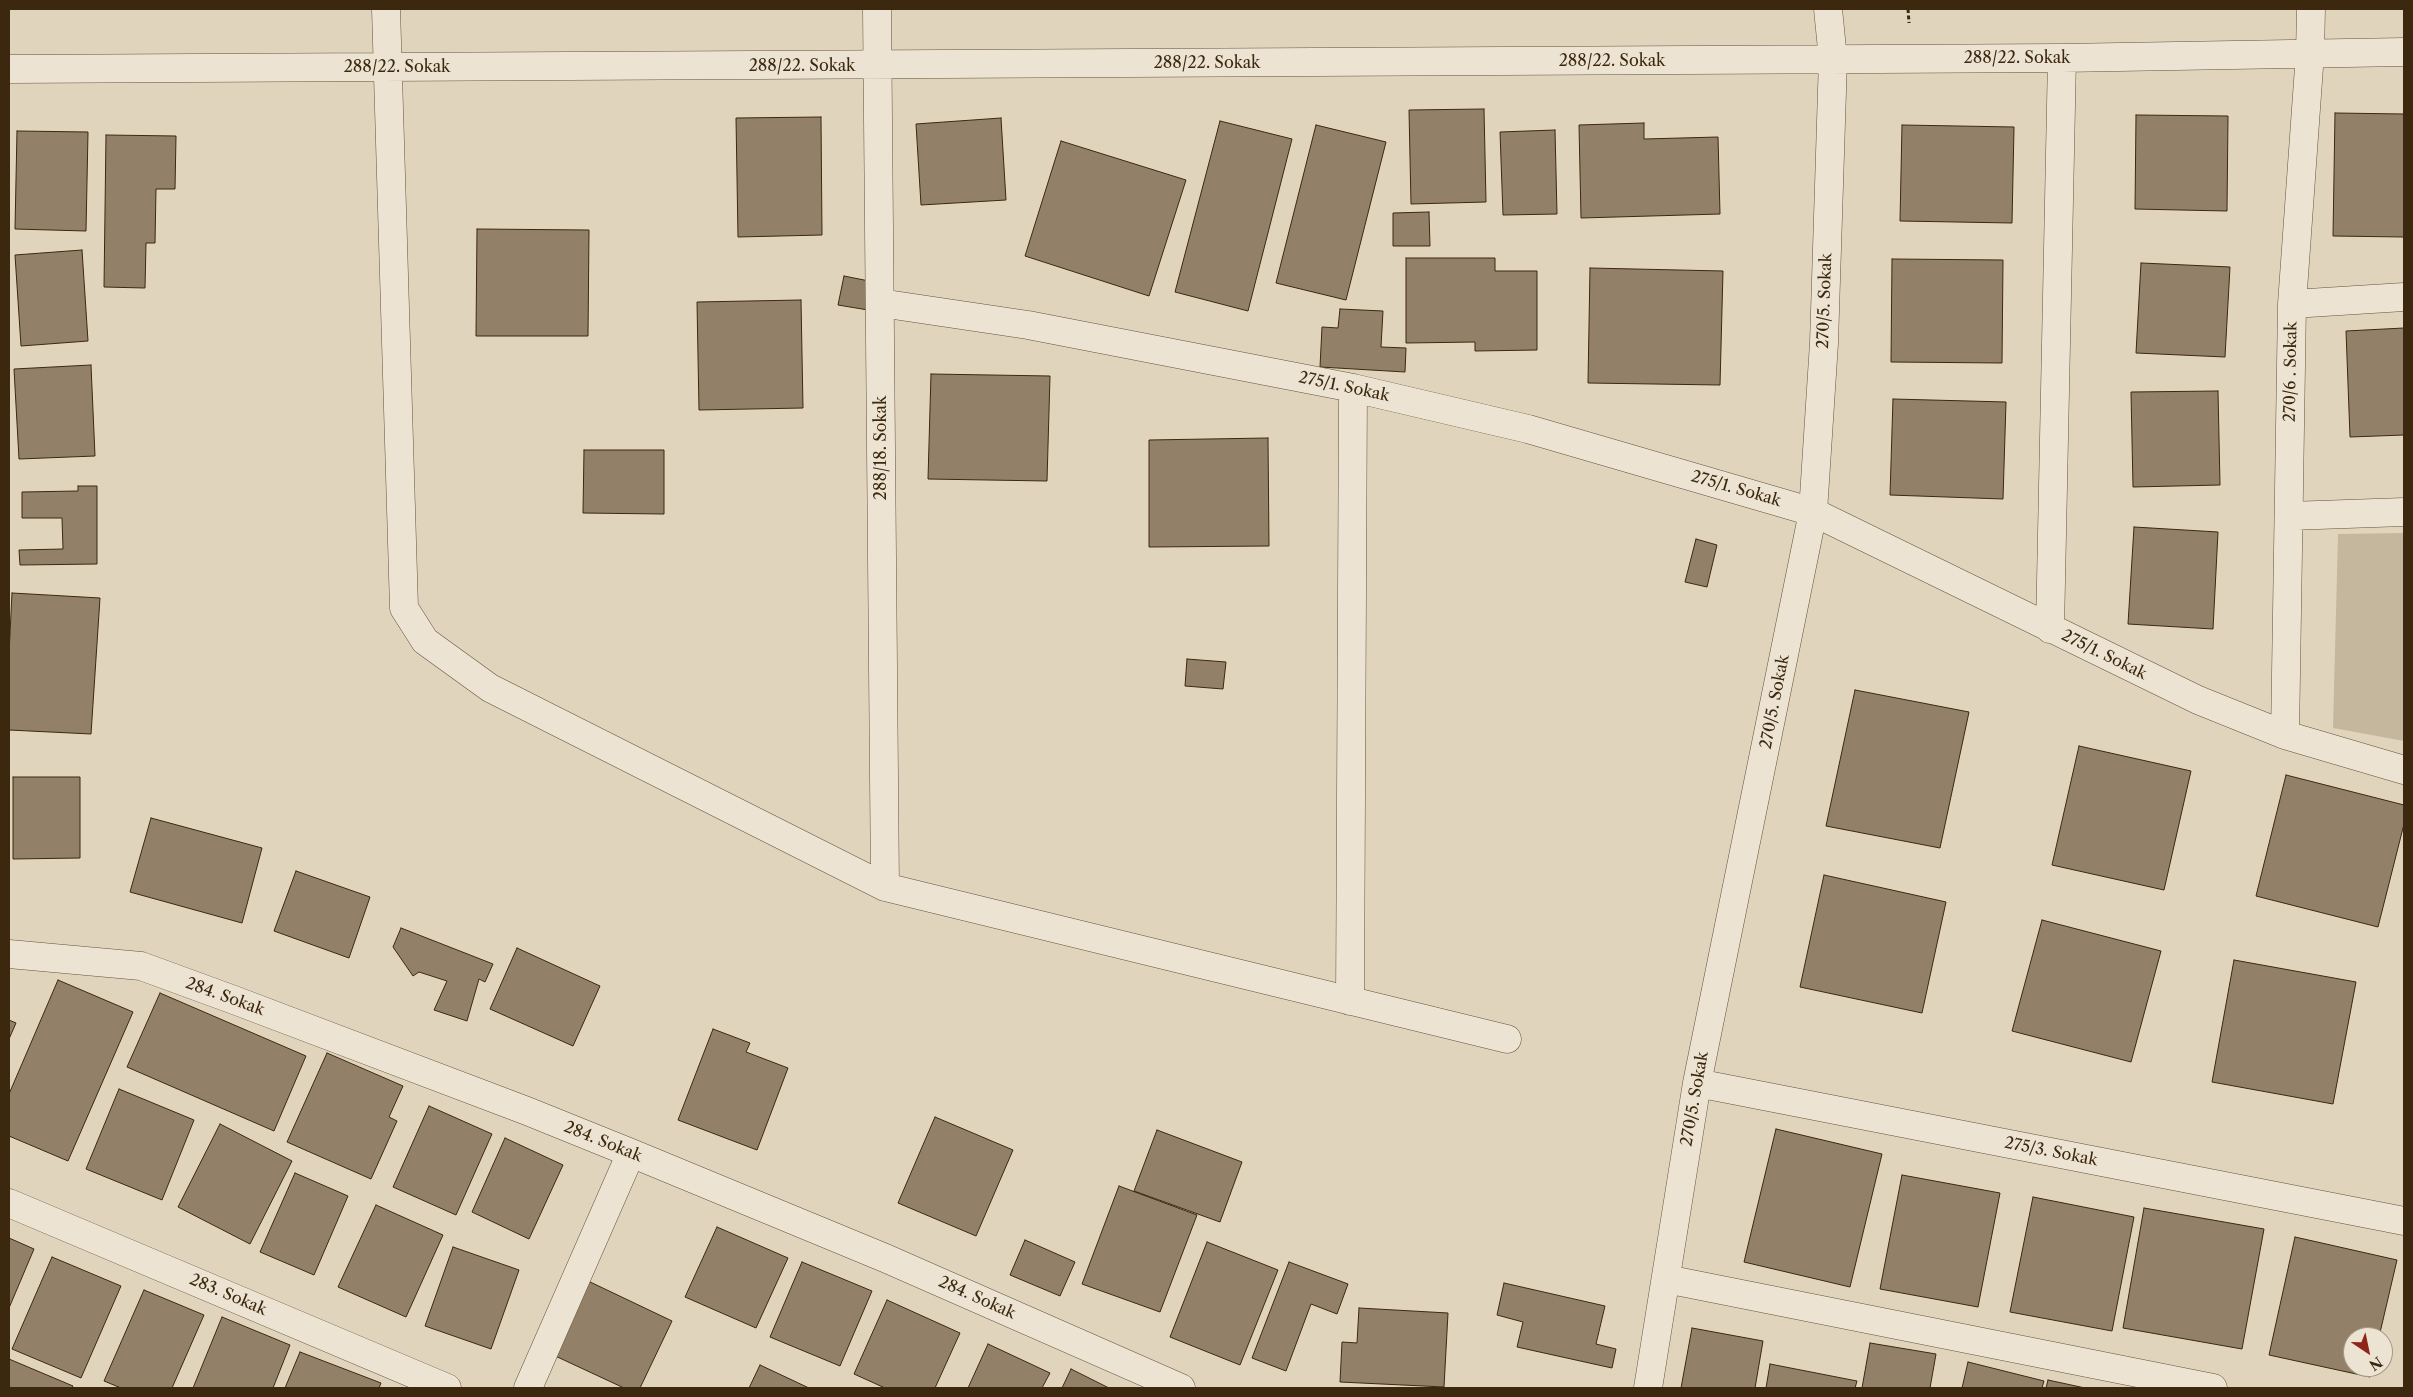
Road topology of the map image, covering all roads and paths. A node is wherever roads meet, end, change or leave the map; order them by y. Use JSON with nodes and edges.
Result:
{"nodes":[{"id":1,"x":386,"y":9,"type":"edge"},
{"id":2,"x":876,"y":9,"type":"edge"},
{"id":3,"x":1828,"y":9,"type":"edge"},
{"id":4,"x":2311,"y":9,"type":"edge"},
{"id":5,"x":2310,"y":52,"type":"junction"},
{"id":6,"x":2404,"y":52,"type":"edge"},
{"id":7,"x":2062,"y":58,"type":"junction"},
{"id":8,"x":1833,"y":59,"type":"junction"},
{"id":9,"x":877,"y":66,"type":"junction"},
{"id":10,"x":386,"y":67,"type":"junction"},
{"id":11,"x":9,"y":69,"type":"edge"},
{"id":12,"x":2404,"y":297,"type":"edge"},
{"id":13,"x":880,"y":303,"type":"junction"},
{"id":14,"x":2292,"y":304,"type":"junction"},
{"id":15,"x":1353,"y":388,"type":"junction"},
{"id":16,"x":1813,"y":512,"type":"junction"},
{"id":17,"x":2404,"y":512,"type":"edge"},
{"id":18,"x":2289,"y":516,"type":"junction"},
{"id":19,"x":2050,"y":629,"type":"junction"},
{"id":20,"x":2285,"y":735,"type":"junction"},
{"id":21,"x":2404,"y":770,"type":"edge"},
{"id":22,"x":885,"y":887,"type":"junction"},
{"id":23,"x":9,"y":954,"type":"edge"},
{"id":24,"x":1350,"y":1001,"type":"junction"},
{"id":25,"x":1507,"y":1039,"type":"dead end"},
{"id":26,"x":1697,"y":1083,"type":"junction"},
{"id":27,"x":631,"y":1153,"type":"junction"},
{"id":28,"x":9,"y":1203,"type":"edge"},
{"id":29,"x":2404,"y":1220,"type":"edge"},
{"id":30,"x":1666,"y":1279,"type":"junction"},
{"id":31,"x":447,"y":1388,"type":"edge"},
{"id":32,"x":528,"y":1388,"type":"edge"},
{"id":33,"x":1181,"y":1388,"type":"edge"},
{"id":34,"x":1648,"y":1388,"type":"edge"},
{"id":35,"x":2213,"y":1388,"type":"edge"}],
"edges":[{"from":1,"to":10,"type":"street"},
{"from":2,"to":9,"type":"street","name":"288/18. Sokak"},
{"from":3,"to":8,"type":"street","name":"270/5. Sokak"},
{"from":4,"to":5,"type":"street","name":"270/6 . Sokak"},
{"from":5,"to":6,"type":"street","name":"288/22. Sokak"},
{"from":5,"to":7,"type":"street","name":"288/22. Sokak"},
{"from":5,"to":14,"type":"street","name":"270/6 . Sokak"},
{"from":7,"to":8,"type":"street","name":"288/22. Sokak"},
{"from":7,"to":19,"type":"street"},
{"from":8,"to":9,"type":"street","name":"288/22. Sokak"},
{"from":8,"to":16,"type":"street","name":"270/5. Sokak"},
{"from":9,"to":10,"type":"street","name":"288/22. Sokak"},
{"from":9,"to":13,"type":"street","name":"288/18. Sokak"},
{"from":10,"to":11,"type":"street","name":"288/22. Sokak"},
{"from":10,"to":22,"type":"street"},
{"from":12,"to":14,"type":"street"},
{"from":13,"to":15,"type":"street","name":"275/1. Sokak"},
{"from":13,"to":22,"type":"street","name":"288/18. Sokak"},
{"from":14,"to":18,"type":"street","name":"270/6 . Sokak"},
{"from":15,"to":16,"type":"street","name":"275/1. Sokak"},
{"from":15,"to":24,"type":"street"},
{"from":16,"to":19,"type":"street","name":"275/1. Sokak"},
{"from":16,"to":26,"type":"street","name":"270/5. Sokak"},
{"from":17,"to":18,"type":"street"},
{"from":18,"to":20,"type":"street","name":"270/6 . Sokak"},
{"from":19,"to":20,"type":"street","name":"275/1. Sokak"},
{"from":20,"to":21,"type":"street","name":"275/1. Sokak"},
{"from":22,"to":24,"type":"street"},
{"from":23,"to":27,"type":"street","name":"284. Sokak"},
{"from":24,"to":25,"type":"street"},
{"from":26,"to":29,"type":"street","name":"275/3. Sokak"},
{"from":26,"to":30,"type":"street","name":"270/5. Sokak"},
{"from":27,"to":32,"type":"street"},
{"from":27,"to":33,"type":"street","name":"284. Sokak"},
{"from":28,"to":31,"type":"street","name":"283. Sokak"},
{"from":30,"to":34,"type":"street","name":"270/5. Sokak"},
{"from":30,"to":35,"type":"street"}]}
